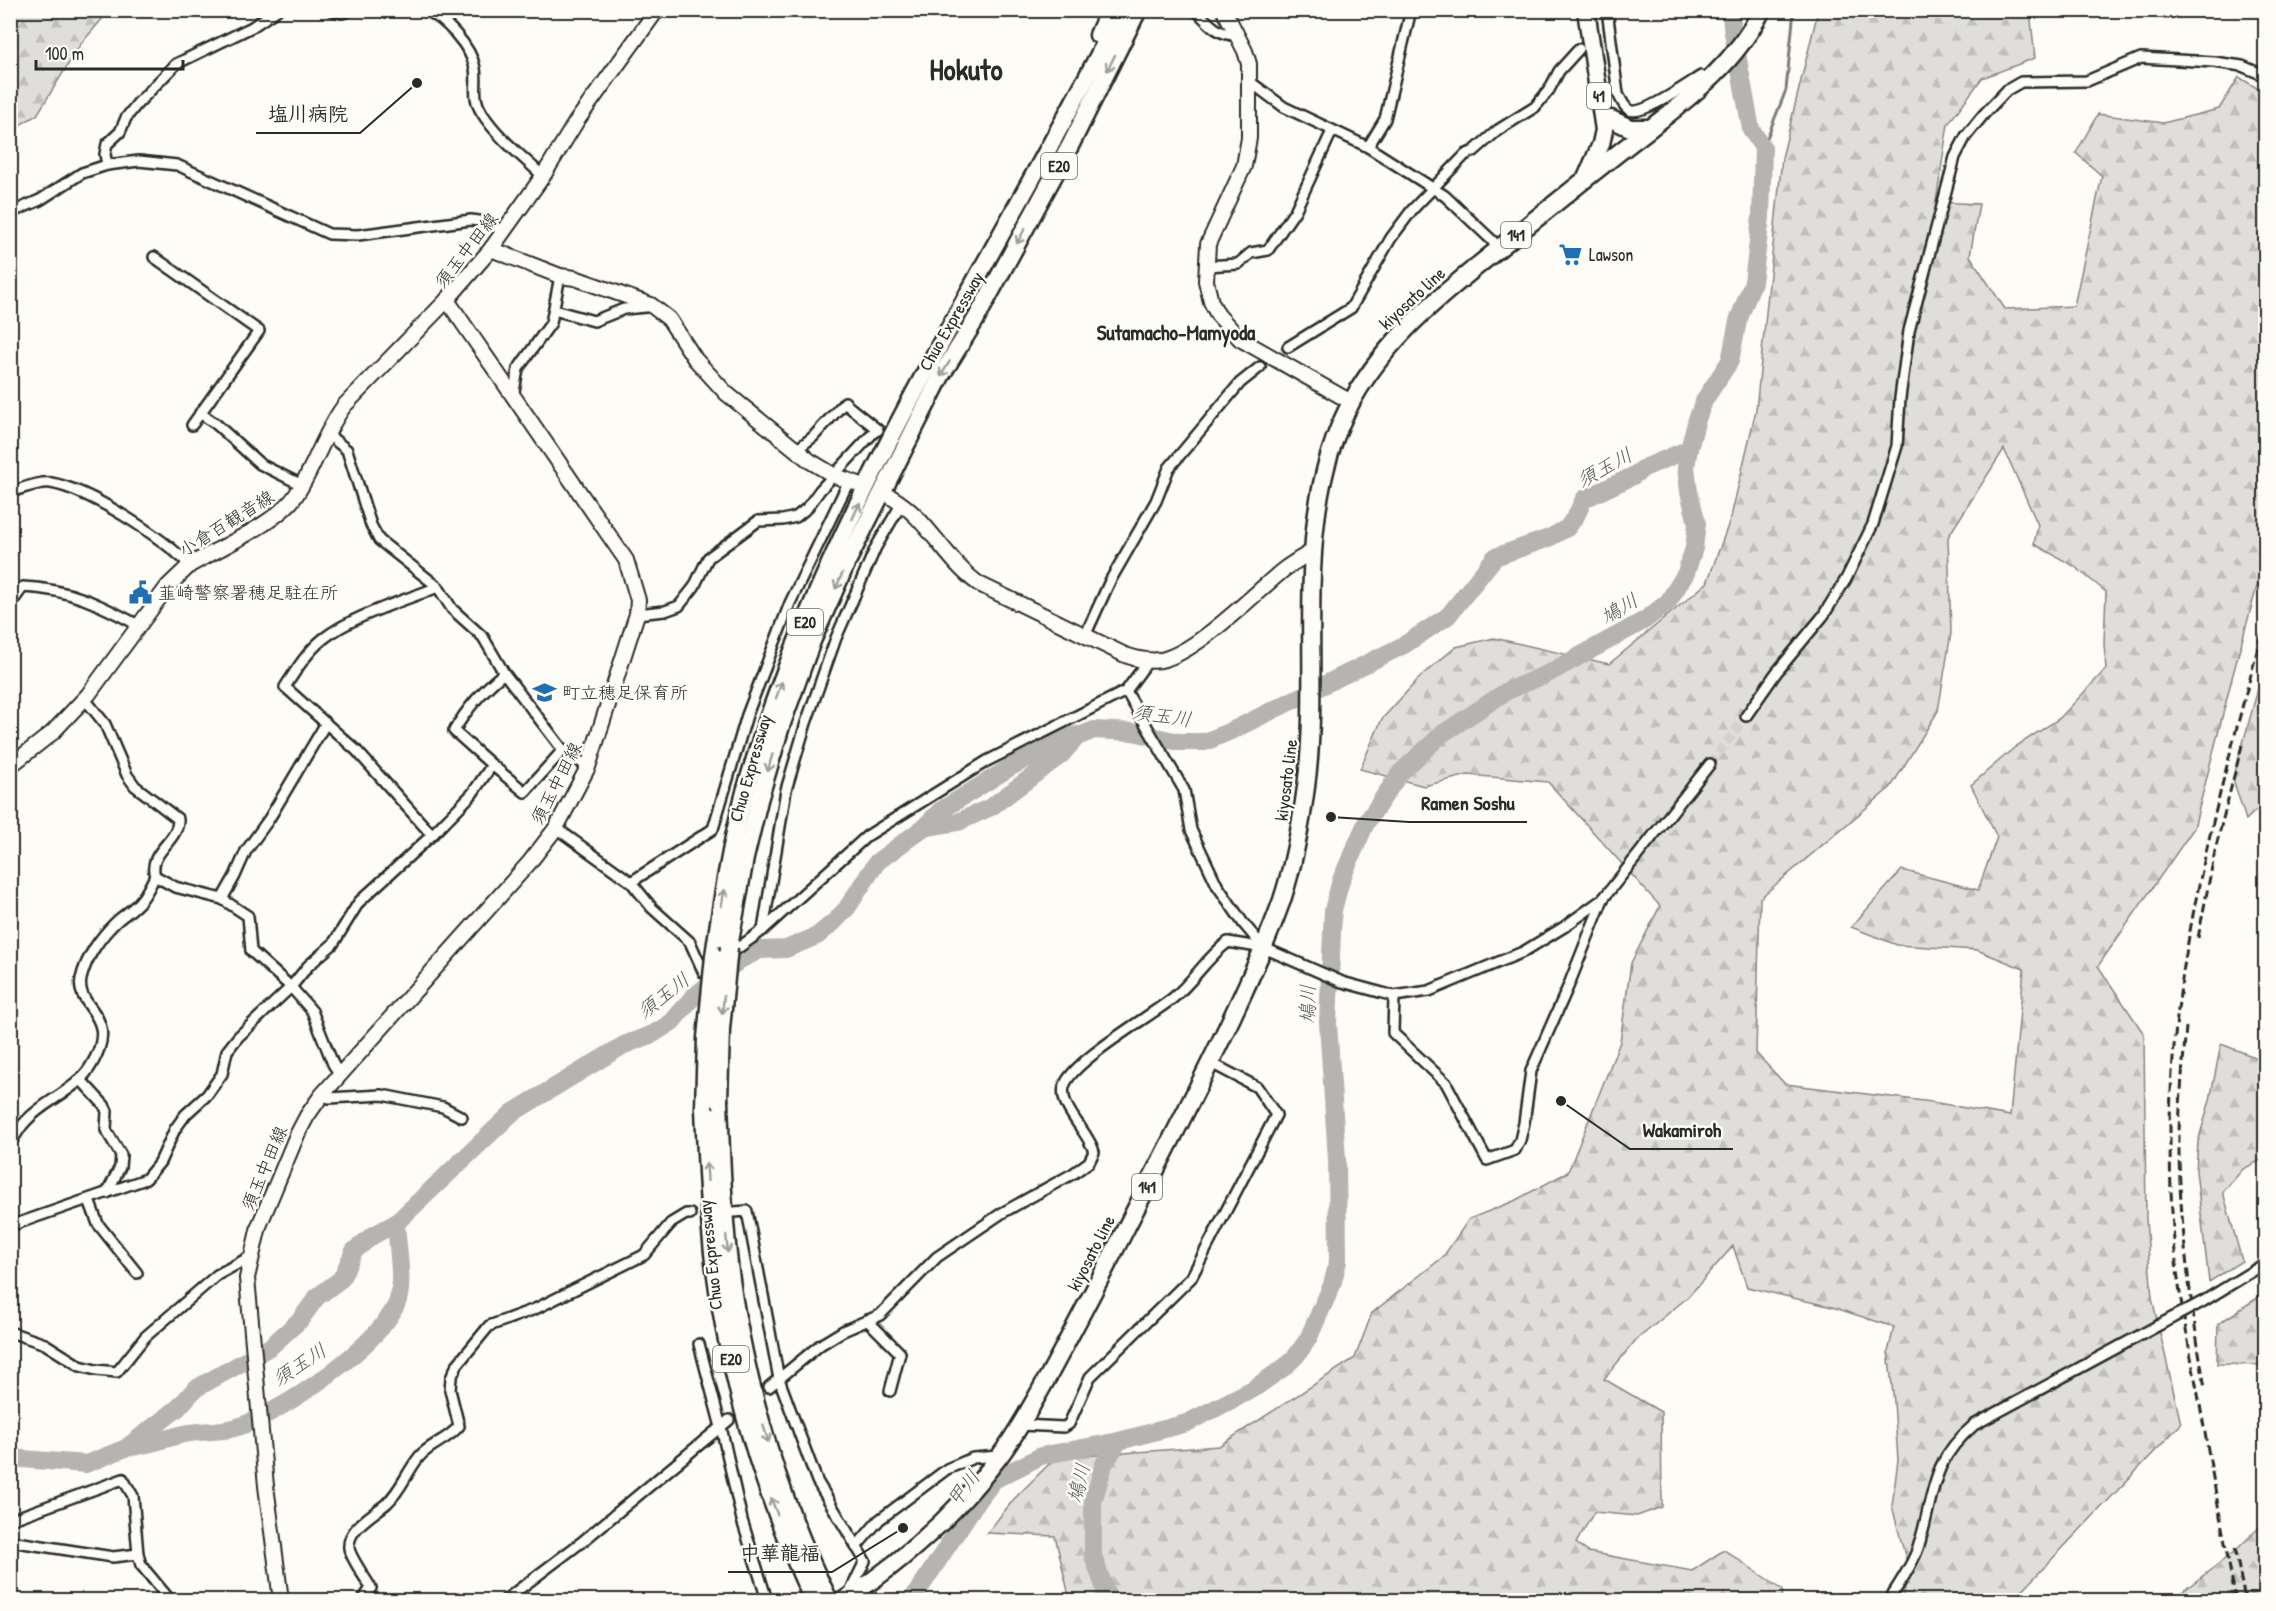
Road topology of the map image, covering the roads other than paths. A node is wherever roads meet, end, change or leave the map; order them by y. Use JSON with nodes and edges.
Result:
{"nodes":[{"id":1,"x":277,"y":10,"type":"edge"},
{"id":2,"x":332,"y":10,"type":"edge"},
{"id":3,"x":351,"y":10,"type":"edge"},
{"id":4,"x":425,"y":10,"type":"edge"},
{"id":5,"x":657,"y":10,"type":"edge"},
{"id":6,"x":1109,"y":10,"type":"edge"},
{"id":7,"x":1122,"y":10,"type":"edge"},
{"id":8,"x":1138,"y":10,"type":"edge"},
{"id":9,"x":1196,"y":10,"type":"edge"},
{"id":10,"x":1411,"y":10,"type":"edge"},
{"id":11,"x":1586,"y":10,"type":"edge"},
{"id":12,"x":1594,"y":10,"type":"edge"},
{"id":13,"x":1607,"y":10,"type":"edge"},
{"id":14,"x":1762,"y":10,"type":"edge"},
{"id":15,"x":1228,"y":12,"type":"edge"},
{"id":16,"x":1237,"y":35,"type":"junction"},
{"id":17,"x":1579,"y":49,"type":"tunnel mouth"},
{"id":18,"x":2265,"y":76,"type":"edge"},
{"id":19,"x":1249,"y":81,"type":"junction"},
{"id":20,"x":1702,"y":82,"type":"junction"},
{"id":21,"x":1608,"y":128,"type":"junction"},
{"id":22,"x":1650,"y":128,"type":"junction"},
{"id":23,"x":1332,"y":131,"type":"junction"},
{"id":24,"x":1058,"y":136,"type":"junction"},
{"id":25,"x":1635,"y":140,"type":"junction"},
{"id":26,"x":1368,"y":147,"type":"junction"},
{"id":27,"x":1604,"y":164,"type":"junction"},
{"id":28,"x":107,"y":165,"type":"junction"},
{"id":29,"x":543,"y":176,"type":"junction"},
{"id":30,"x":1585,"y":179,"type":"junction"},
{"id":31,"x":1434,"y":188,"type":"junction"},
{"id":32,"x":10,"y":213,"type":"edge"},
{"id":33,"x":504,"y":231,"type":"junction"},
{"id":34,"x":1500,"y":248,"type":"junction"},
{"id":35,"x":491,"y":249,"type":"junction"},
{"id":36,"x":154,"y":257,"type":"dead end"},
{"id":37,"x":1206,"y":266,"type":"junction"},
{"id":38,"x":560,"y":276,"type":"junction"},
{"id":39,"x":447,"y":300,"type":"junction"},
{"id":40,"x":653,"y":307,"type":"junction"},
{"id":41,"x":554,"y":310,"type":"junction"},
{"id":42,"x":1288,"y":347,"type":"tunnel mouth"},
{"id":43,"x":1260,"y":367,"type":"tunnel mouth"},
{"id":44,"x":513,"y":397,"type":"junction"},
{"id":45,"x":1351,"y":402,"type":"junction"},
{"id":46,"x":200,"y":413,"type":"junction"},
{"id":47,"x":192,"y":425,"type":"dead end"},
{"id":48,"x":326,"y":433,"type":"junction"},
{"id":49,"x":796,"y":450,"type":"junction"},
{"id":50,"x":835,"y":476,"type":"junction"},
{"id":51,"x":853,"y":482,"type":"joint"},
{"id":52,"x":302,"y":485,"type":"junction"},
{"id":53,"x":10,"y":492,"type":"edge"},
{"id":54,"x":897,"y":500,"type":"joint"},
{"id":55,"x":1313,"y":551,"type":"junction"},
{"id":56,"x":190,"y":565,"type":"junction"},
{"id":57,"x":438,"y":587,"type":"junction"},
{"id":58,"x":10,"y":605,"type":"edge"},
{"id":59,"x":637,"y":614,"type":"junction"},
{"id":60,"x":140,"y":626,"type":"junction"},
{"id":61,"x":1085,"y":636,"type":"junction"},
{"id":62,"x":1148,"y":662,"type":"junction"},
{"id":63,"x":504,"y":673,"type":"junction"},
{"id":64,"x":1126,"y":692,"type":"junction"},
{"id":65,"x":85,"y":699,"type":"junction"},
{"id":66,"x":1746,"y":716,"type":"tunnel mouth"},
{"id":67,"x":326,"y":723,"type":"junction"},
{"id":68,"x":563,"y":750,"type":"junction"},
{"id":69,"x":1710,"y":764,"type":"tunnel mouth"},
{"id":70,"x":492,"y":765,"type":"junction"},
{"id":71,"x":10,"y":766,"type":"edge"},
{"id":72,"x":588,"y":767,"type":"junction"},
{"id":73,"x":556,"y":828,"type":"junction"},
{"id":74,"x":432,"y":835,"type":"junction"},
{"id":75,"x":155,"y":876,"type":"junction"},
{"id":76,"x":631,"y":882,"type":"junction"},
{"id":77,"x":222,"y":899,"type":"junction"},
{"id":78,"x":1603,"y":899,"type":"junction"},
{"id":79,"x":764,"y":930,"type":"junction"},
{"id":80,"x":1264,"y":948,"type":"junction"},
{"id":81,"x":291,"y":987,"type":"junction"},
{"id":82,"x":1394,"y":996,"type":"junction"},
{"id":83,"x":1210,"y":1063,"type":"junction"},
{"id":84,"x":340,"y":1075,"type":"junction"},
{"id":85,"x":81,"y":1080,"type":"junction"},
{"id":86,"x":321,"y":1096,"type":"junction"},
{"id":87,"x":712,"y":1105,"type":"junction"},
{"id":88,"x":462,"y":1117,"type":"dead end"},
{"id":89,"x":10,"y":1144,"type":"edge"},
{"id":90,"x":107,"y":1193,"type":"junction"},
{"id":91,"x":89,"y":1200,"type":"junction"},
{"id":92,"x":735,"y":1212,"type":"dead end"},
{"id":93,"x":690,"y":1214,"type":"dead end"},
{"id":94,"x":10,"y":1226,"type":"edge"},
{"id":95,"x":250,"y":1257,"type":"junction"},
{"id":96,"x":2265,"y":1263,"type":"edge"},
{"id":97,"x":137,"y":1273,"type":"dead end"},
{"id":98,"x":867,"y":1320,"type":"junction"},
{"id":99,"x":10,"y":1332,"type":"edge"},
{"id":100,"x":699,"y":1344,"type":"dead end"},
{"id":101,"x":778,"y":1379,"type":"junction"},
{"id":102,"x":769,"y":1387,"type":"tunnel mouth"},
{"id":103,"x":890,"y":1391,"type":"dead end"},
{"id":104,"x":729,"y":1420,"type":"tunnel mouth"},
{"id":105,"x":1021,"y":1425,"type":"junction"},
{"id":106,"x":721,"y":1427,"type":"junction"},
{"id":107,"x":1000,"y":1455,"type":"junction"},
{"id":108,"x":10,"y":1520,"type":"edge"},
{"id":109,"x":10,"y":1541,"type":"edge"},
{"id":110,"x":856,"y":1547,"type":"junction"},
{"id":111,"x":138,"y":1554,"type":"junction"},
{"id":112,"x":820,"y":1598,"type":"edge"},
{"id":113,"x":170,"y":1600,"type":"edge"},
{"id":114,"x":281,"y":1600,"type":"edge"},
{"id":115,"x":363,"y":1600,"type":"edge"},
{"id":116,"x":505,"y":1600,"type":"edge"},
{"id":117,"x":767,"y":1600,"type":"edge"},
{"id":118,"x":845,"y":1600,"type":"edge"},
{"id":119,"x":1889,"y":1600,"type":"edge"}],
"edges":[{"from":1,"to":28,"type":"street"},
{"from":2,"to":3,"type":"street"},
{"from":4,"to":29,"type":"street"},
{"from":5,"to":29,"type":"main road","name":"須玉中田線"},
{"from":6,"to":24,"type":"highway"},
{"from":7,"to":24,"type":"highway","name":"Chuo Expressway","number":"E20"},
{"from":8,"to":87,"type":"highway","name":"Chuo Expressway","number":"E20","one_way":true,"bridge":true},
{"from":9,"to":16,"type":"street"},
{"from":10,"to":26,"type":"street"},
{"from":11,"to":21,"type":"highway","number":"41"},
{"from":12,"to":21,"type":"highway","number":"41"},
{"from":13,"to":20,"type":"street"},
{"from":14,"to":20,"type":"highway","name":"kiyosato line","number":"141"},
{"from":15,"to":16,"type":"main road"},
{"from":16,"to":19,"type":"main road"},
{"from":17,"to":31,"type":"street"},
{"from":18,"to":66,"type":"street"},
{"from":19,"to":23,"type":"street"},
{"from":19,"to":37,"type":"main road"},
{"from":20,"to":22,"type":"highway","name":"kiyosato line","number":"141"},
{"from":21,"to":22,"type":"highway"},
{"from":21,"to":25,"type":"highway"},
{"from":21,"to":27,"type":"highway","number":"41"},
{"from":21,"to":30,"type":"highway","number":"41"},
{"from":22,"to":25,"type":"highway","name":"kiyosato line","number":"141"},
{"from":23,"to":26,"type":"street"},
{"from":23,"to":37,"type":"street"},
{"from":87,"to":24,"type":"highway","name":"Chuo Expressway","number":"E20","one_way":true,"bridge":true},
{"from":25,"to":27,"type":"highway","name":"kiyosato line","number":"141"},
{"from":26,"to":31,"type":"street"},
{"from":27,"to":30,"type":"highway","name":"kiyosato line","number":"141"},
{"from":28,"to":32,"type":"street"},
{"from":28,"to":33,"type":"street"},
{"from":29,"to":33,"type":"main road","name":"須玉中田線"},
{"from":30,"to":34,"type":"highway","name":"kiyosato line","number":"141"},
{"from":31,"to":34,"type":"street"},
{"from":31,"to":42,"type":"street"},
{"from":33,"to":35,"type":"main road","name":"須玉中田線"},
{"from":34,"to":45,"type":"highway","name":"kiyosato line","number":"141"},
{"from":35,"to":38,"type":"main road"},
{"from":35,"to":39,"type":"main road","name":"須玉中田線"},
{"from":36,"to":46,"type":"street"},
{"from":37,"to":45,"type":"main road"},
{"from":38,"to":40,"type":"main road"},
{"from":38,"to":41,"type":"street"},
{"from":39,"to":44,"type":"main road","name":"須玉中田線"},
{"from":39,"to":48,"type":"main road","name":"小倉百観音線"},
{"from":40,"to":41,"type":"street"},
{"from":40,"to":49,"type":"main road"},
{"from":41,"to":44,"type":"street"},
{"from":43,"to":61,"type":"street"},
{"from":44,"to":59,"type":"main road","name":"須玉中田線"},
{"from":45,"to":55,"type":"highway","name":"kiyosato line","number":"141"},
{"from":46,"to":47,"type":"street"},
{"from":46,"to":52,"type":"street"},
{"from":48,"to":52,"type":"main road","name":"小倉百観音線"},
{"from":48,"to":57,"type":"street"},
{"from":49,"to":50,"type":"main road"},
{"from":49,"to":50,"type":"street"},
{"from":50,"to":51,"type":"main road"},
{"from":50,"to":59,"type":"street"},
{"from":51,"to":76,"type":"street"},
{"from":52,"to":56,"type":"main road","name":"小倉百観音線"},
{"from":53,"to":56,"type":"street"},
{"from":54,"to":61,"type":"main road"},
{"from":54,"to":79,"type":"street"},
{"from":55,"to":62,"type":"main road"},
{"from":55,"to":80,"type":"highway","name":"kiyosato line","number":"141"},
{"from":56,"to":60,"type":"main road","name":"小倉百観音線"},
{"from":57,"to":63,"type":"street"},
{"from":57,"to":67,"type":"street"},
{"from":58,"to":60,"type":"street"},
{"from":59,"to":72,"type":"main road","name":"須玉中田線"},
{"from":60,"to":65,"type":"main road","name":"小倉百観音線"},
{"from":61,"to":62,"type":"main road"},
{"from":62,"to":64,"type":"street"},
{"from":63,"to":68,"type":"street"},
{"from":63,"to":70,"type":"street"},
{"from":64,"to":79,"type":"street"},
{"from":64,"to":80,"type":"street"},
{"from":65,"to":71,"type":"main road","name":"小倉百観音線"},
{"from":65,"to":75,"type":"street"},
{"from":67,"to":74,"type":"street"},
{"from":67,"to":77,"type":"street"},
{"from":68,"to":70,"type":"street"},
{"from":68,"to":72,"type":"street"},
{"from":69,"to":78,"type":"street"},
{"from":70,"to":74,"type":"street"},
{"from":72,"to":73,"type":"main road","name":"須玉中田線"},
{"from":73,"to":76,"type":"street"},
{"from":73,"to":84,"type":"main road","name":"須玉中田線"},
{"from":74,"to":81,"type":"street"},
{"from":75,"to":77,"type":"street"},
{"from":75,"to":85,"type":"street"},
{"from":76,"to":79,"type":"street"},
{"from":77,"to":81,"type":"street"},
{"from":78,"to":82,"type":"street"},
{"from":78,"to":82,"type":"street"},
{"from":80,"to":82,"type":"street"},
{"from":80,"to":83,"type":"highway","name":"kiyosato line","number":"141"},
{"from":80,"to":98,"type":"street"},
{"from":81,"to":84,"type":"street"},
{"from":81,"to":90,"type":"street"},
{"from":83,"to":105,"type":"highway","name":"kiyosato line","number":"141"},
{"from":83,"to":105,"type":"street"},
{"from":84,"to":86,"type":"main road","name":"須玉中田線"},
{"from":85,"to":89,"type":"street"},
{"from":85,"to":90,"type":"street"},
{"from":86,"to":88,"type":"street"},
{"from":86,"to":95,"type":"main road","name":"須玉中田線"},
{"from":87,"to":112,"type":"highway","name":"Chuo Expressway","number":"E20"},
{"from":90,"to":91,"type":"street"},
{"from":91,"to":94,"type":"street"},
{"from":91,"to":97,"type":"street"},
{"from":92,"to":101,"type":"street"},
{"from":93,"to":115,"type":"street"},
{"from":95,"to":99,"type":"street"},
{"from":95,"to":114,"type":"main road","name":"須玉中田線"},
{"from":96,"to":119,"type":"street","bridge":true},
{"from":98,"to":101,"type":"street"},
{"from":98,"to":103,"type":"street"},
{"from":100,"to":106,"type":"street"},
{"from":101,"to":102,"type":"street"},
{"from":101,"to":110,"type":"street"},
{"from":104,"to":106,"type":"street"},
{"from":105,"to":107,"type":"highway","name":"kiyosato line","number":"141"},
{"from":106,"to":116,"type":"street"},
{"from":106,"to":117,"type":"street"},
{"from":107,"to":110,"type":"street"},
{"from":107,"to":118,"type":"highway","name":"kiyosato line","number":"141"},
{"from":108,"to":111,"type":"street"},
{"from":109,"to":111,"type":"street"},
{"from":110,"to":118,"type":"street"},
{"from":111,"to":113,"type":"street"}]}
